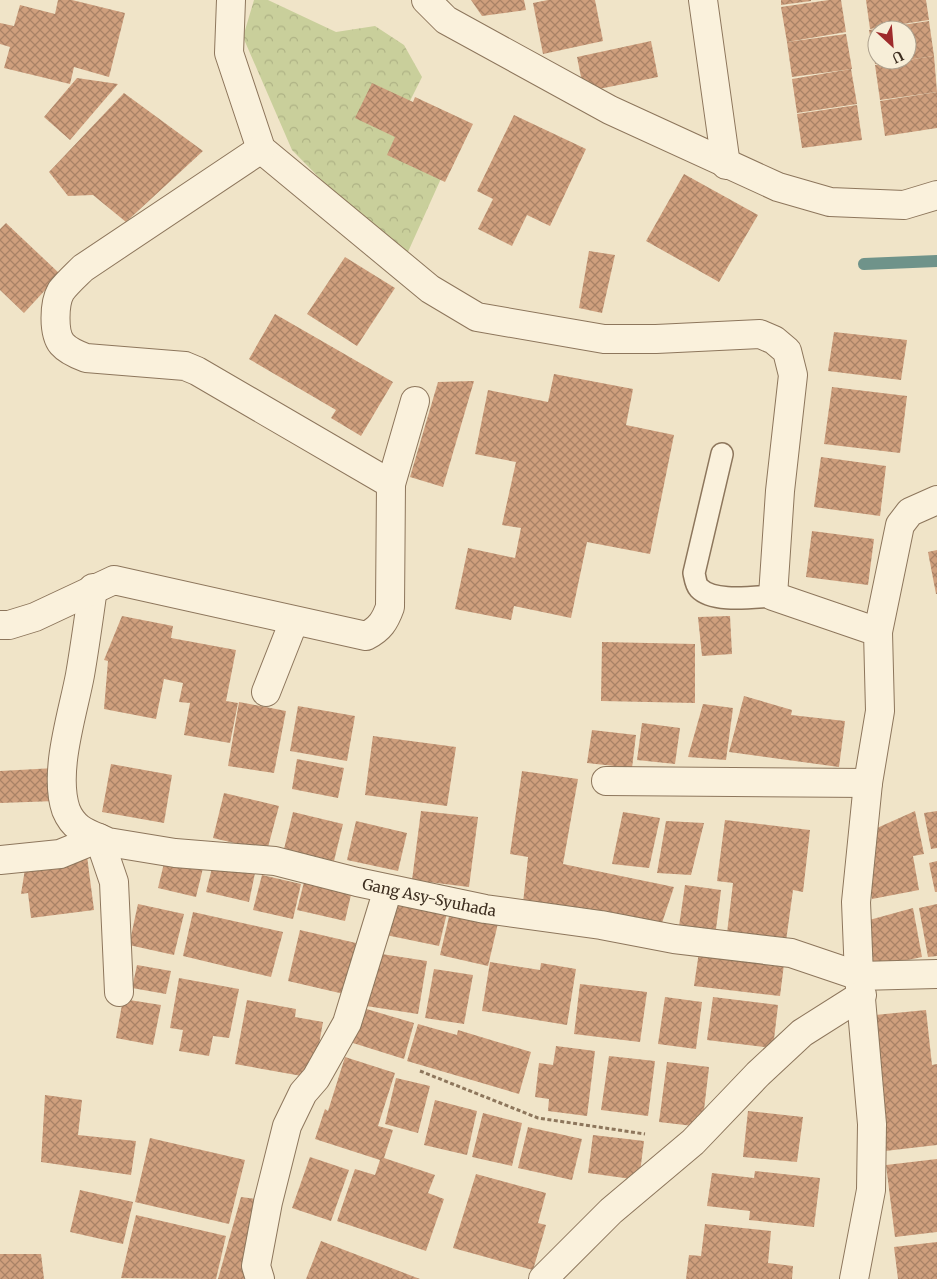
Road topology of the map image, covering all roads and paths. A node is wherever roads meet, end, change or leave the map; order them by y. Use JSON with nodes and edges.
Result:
{"nodes":[{"id":1,"x":231,"y":0,"type":"edge"},
{"id":2,"x":426,"y":0,"type":"edge"},
{"id":3,"x":703,"y":0,"type":"edge"},
{"id":4,"x":261,"y":149,"type":"junction"},
{"id":5,"x":726,"y":165,"type":"junction"},
{"id":6,"x":937,"y":195,"type":"edge"},
{"id":7,"x":415,"y":401,"type":"dead end"},
{"id":8,"x":722,"y":454,"type":"dead end"},
{"id":9,"x":391,"y":484,"type":"junction"},
{"id":10,"x":937,"y":500,"type":"edge"},
{"id":11,"x":94,"y":588,"type":"junction"},
{"id":12,"x":773,"y":596,"type":"junction"},
{"id":13,"x":294,"y":621,"type":"junction"},
{"id":14,"x":0,"y":625,"type":"edge"},
{"id":15,"x":878,"y":632,"type":"junction"},
{"id":16,"x":266,"y":692,"type":"dead end"},
{"id":17,"x":606,"y":781,"type":"dead end"},
{"id":18,"x":868,"y":782,"type":"junction"},
{"id":19,"x":99,"y":838,"type":"junction"},
{"id":20,"x":0,"y":860,"type":"edge"},
{"id":21,"x":388,"y":889,"type":"junction"},
{"id":22,"x":937,"y":974,"type":"edge"},
{"id":23,"x":861,"y":985,"type":"junction"},
{"id":24,"x":119,"y":992,"type":"dead end"},
{"id":25,"x":420,"y":1071,"type":"dead end"},
{"id":26,"x":693,"y":1142,"type":"junction"},
{"id":27,"x":260,"y":1279,"type":"edge"},
{"id":28,"x":543,"y":1279,"type":"edge"},
{"id":29,"x":854,"y":1279,"type":"edge"}],
"edges":[{"from":1,"to":4,"type":"street"},
{"from":2,"to":5,"type":"street"},
{"from":3,"to":5,"type":"street"},
{"from":4,"to":9,"type":"street"},
{"from":4,"to":12,"type":"street"},
{"from":5,"to":6,"type":"street"},
{"from":7,"to":9,"type":"street"},
{"from":8,"to":12,"type":"lane"},
{"from":9,"to":13,"type":"street"},
{"from":10,"to":15,"type":"street"},
{"from":11,"to":13,"type":"street"},
{"from":11,"to":14,"type":"street"},
{"from":11,"to":19,"type":"street","name":"Gang Asy-Syuhada"},
{"from":12,"to":15,"type":"street"},
{"from":13,"to":16,"type":"street"},
{"from":15,"to":18,"type":"street"},
{"from":17,"to":18,"type":"street"},
{"from":18,"to":23,"type":"street"},
{"from":19,"to":20,"type":"street"},
{"from":19,"to":21,"type":"street","name":"Gang Asy-Syuhada"},
{"from":19,"to":24,"type":"street"},
{"from":21,"to":23,"type":"street","name":"Gang Asy-Syuhada"},
{"from":21,"to":27,"type":"street"},
{"from":22,"to":23,"type":"street"},
{"from":23,"to":26,"type":"street"},
{"from":23,"to":29,"type":"street"},
{"from":25,"to":26,"type":"path"},
{"from":26,"to":28,"type":"street"}]}
